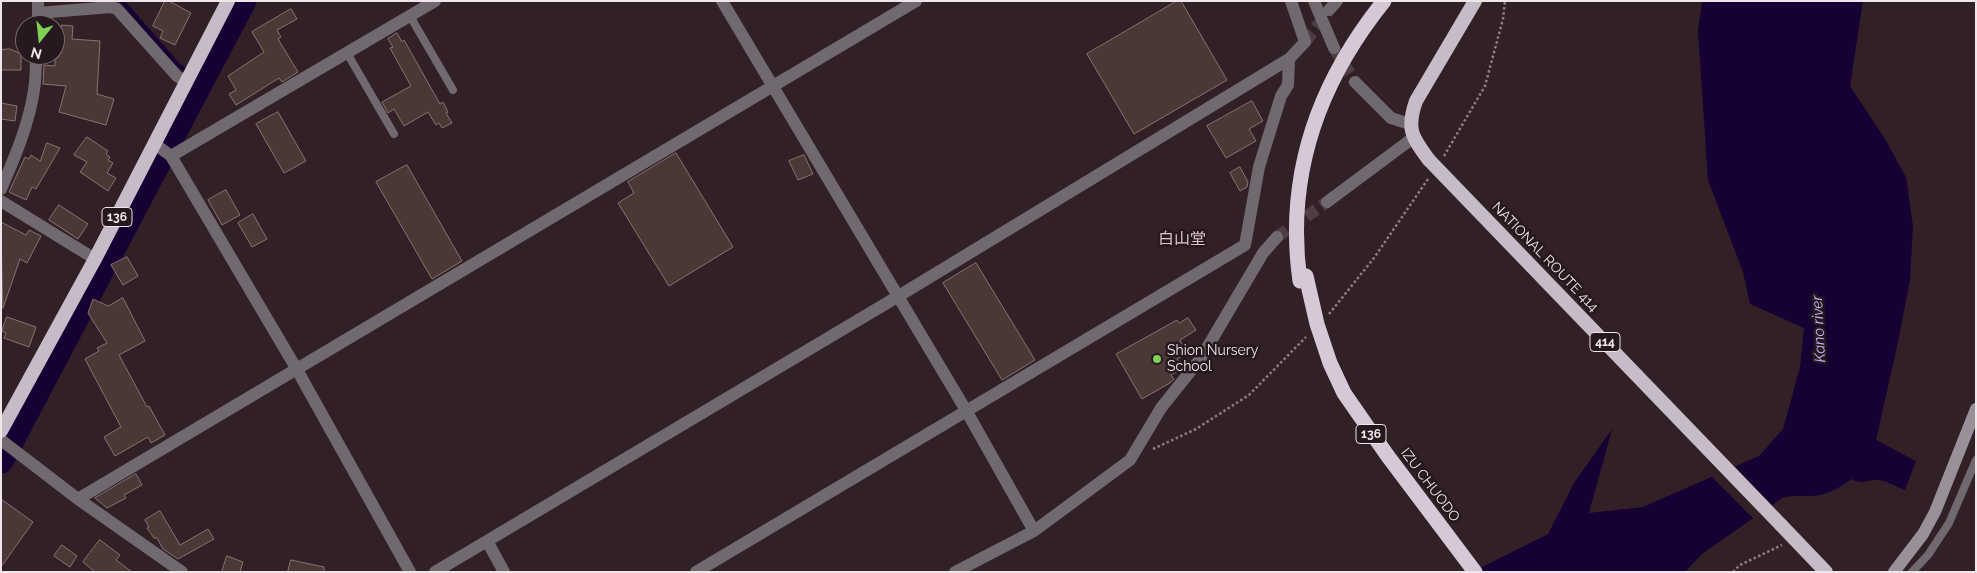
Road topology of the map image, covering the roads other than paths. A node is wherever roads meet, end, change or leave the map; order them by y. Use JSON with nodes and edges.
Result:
{"nodes":[{"id":1,"x":228,"y":1,"type":"edge"},
{"id":2,"x":435,"y":1,"type":"edge"},
{"id":3,"x":722,"y":1,"type":"edge"},
{"id":4,"x":916,"y":1,"type":"edge"},
{"id":5,"x":1290,"y":1,"type":"edge"},
{"id":6,"x":1314,"y":1,"type":"edge"},
{"id":7,"x":1384,"y":1,"type":"edge"},
{"id":8,"x":1394,"y":1,"type":"edge"},
{"id":9,"x":1475,"y":1,"type":"edge"},
{"id":10,"x":38,"y":13,"type":"edge"},
{"id":11,"x":410,"y":16,"type":"junction"},
{"id":12,"x":1334,"y":48,"type":"tunnel mouth"},
{"id":13,"x":347,"y":53,"type":"junction"},
{"id":14,"x":1289,"y":59,"type":"junction"},
{"id":15,"x":36,"y":65,"type":"edge"},
{"id":16,"x":186,"y":82,"type":"junction"},
{"id":17,"x":1355,"y":82,"type":"tunnel mouth"},
{"id":18,"x":772,"y":87,"type":"junction"},
{"id":19,"x":453,"y":90,"type":"dead end"},
{"id":20,"x":1411,"y":131,"type":"junction"},
{"id":21,"x":394,"y":134,"type":"dead end"},
{"id":22,"x":154,"y":144,"type":"junction"},
{"id":23,"x":171,"y":156,"type":"junction"},
{"id":24,"x":1,"y":189,"type":"edge"},
{"id":25,"x":1,"y":201,"type":"edge"},
{"id":26,"x":1327,"y":202,"type":"tunnel mouth"},
{"id":27,"x":1277,"y":236,"type":"tunnel mouth"},
{"id":28,"x":95,"y":259,"type":"junction"},
{"id":29,"x":1303,"y":278,"type":"junction"},
{"id":30,"x":897,"y":297,"type":"junction"},
{"id":31,"x":296,"y":368,"type":"junction"},
{"id":32,"x":1976,"y":408,"type":"edge"},
{"id":33,"x":967,"y":412,"type":"junction"},
{"id":34,"x":1,"y":431,"type":"edge"},
{"id":35,"x":1,"y":440,"type":"edge"},
{"id":36,"x":1976,"y":460,"type":"edge"},
{"id":37,"x":78,"y":499,"type":"junction"},
{"id":38,"x":1034,"y":531,"type":"junction"},
{"id":39,"x":487,"y":541,"type":"junction"},
{"id":40,"x":182,"y":572,"type":"edge"},
{"id":41,"x":410,"y":572,"type":"edge"},
{"id":42,"x":435,"y":572,"type":"edge"},
{"id":43,"x":504,"y":572,"type":"edge"},
{"id":44,"x":696,"y":572,"type":"edge"},
{"id":45,"x":956,"y":572,"type":"edge"},
{"id":46,"x":1466,"y":572,"type":"edge"},
{"id":47,"x":1475,"y":572,"type":"edge"},
{"id":48,"x":1826,"y":572,"type":"edge"},
{"id":49,"x":1894,"y":572,"type":"edge"},
{"id":50,"x":1912,"y":572,"type":"edge"}],
"edges":[{"from":1,"to":16,"type":"highway","number":"136"},
{"from":2,"to":11,"type":"street"},
{"from":3,"to":18,"type":"street"},
{"from":4,"to":18,"type":"street"},
{"from":5,"to":14,"type":"street"},
{"from":6,"to":12,"type":"street"},
{"from":7,"to":29,"type":"highway","name":"IZU CHUODO","number":"136"},
{"from":8,"to":29,"type":"highway","name":"IZU CHUODO","number":"136"},
{"from":9,"to":20,"type":"highway"},
{"from":10,"to":16,"type":"street"},
{"from":11,"to":13,"type":"street"},
{"from":11,"to":19,"type":"lane"},
{"from":13,"to":21,"type":"lane"},
{"from":13,"to":23,"type":"street"},
{"from":14,"to":30,"type":"street"},
{"from":14,"to":33,"type":"street"},
{"from":15,"to":24,"type":"street"},
{"from":16,"to":22,"type":"highway","number":"136"},
{"from":17,"to":20,"type":"street"},
{"from":18,"to":30,"type":"street"},
{"from":18,"to":31,"type":"street"},
{"from":20,"to":26,"type":"street"},
{"from":20,"to":48,"type":"highway","name":"NATIONAL ROUTE 414","number":"414","bridge":true},
{"from":22,"to":23,"type":"street"},
{"from":22,"to":28,"type":"highway","number":"136"},
{"from":23,"to":31,"type":"street"},
{"from":25,"to":28,"type":"street"},
{"from":27,"to":38,"type":"street"},
{"from":28,"to":34,"type":"highway","number":"136"},
{"from":29,"to":46,"type":"highway","name":"IZU CHUODO","number":"136"},
{"from":29,"to":47,"type":"highway","name":"IZU CHUODO","number":"136","bridge":true},
{"from":30,"to":33,"type":"street"},
{"from":30,"to":39,"type":"street"},
{"from":31,"to":37,"type":"street"},
{"from":31,"to":41,"type":"street"},
{"from":32,"to":49,"type":"main road"},
{"from":33,"to":38,"type":"street"},
{"from":33,"to":44,"type":"street"},
{"from":35,"to":37,"type":"street"},
{"from":36,"to":50,"type":"lane"},
{"from":37,"to":40,"type":"street"},
{"from":38,"to":45,"type":"street"},
{"from":39,"to":42,"type":"street"},
{"from":39,"to":43,"type":"street"}]}
